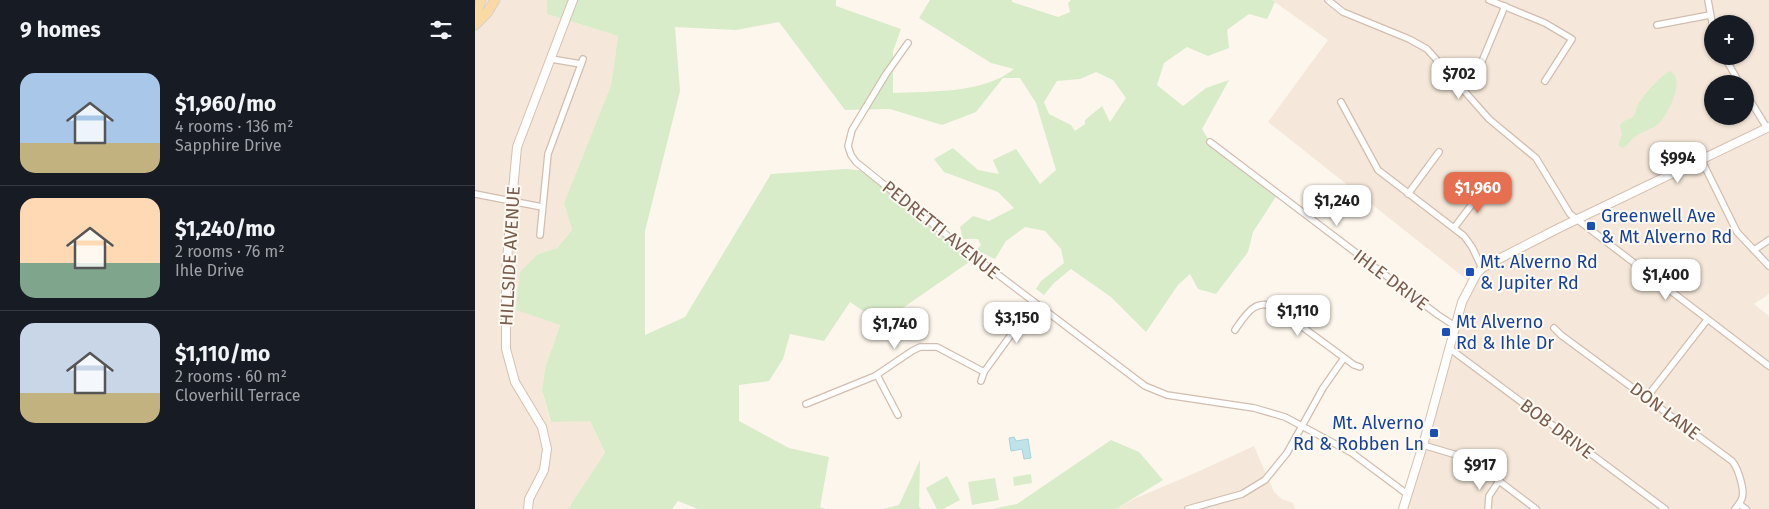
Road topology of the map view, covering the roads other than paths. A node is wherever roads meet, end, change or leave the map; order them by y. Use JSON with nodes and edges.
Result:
{"nodes":[{"id":1,"x":481,"y":0,"type":"edge"},
{"id":2,"x":495,"y":0,"type":"edge"},
{"id":3,"x":573,"y":0,"type":"edge"},
{"id":4,"x":1328,"y":0,"type":"edge"},
{"id":5,"x":1489,"y":0,"type":"edge"},
{"id":6,"x":1708,"y":0,"type":"edge"},
{"id":7,"x":1505,"y":6,"type":"junction"},
{"id":8,"x":1710,"y":15,"type":"edge"},
{"id":9,"x":1704,"y":17,"type":"edge"},
{"id":10,"x":475,"y":20,"type":"edge"},
{"id":11,"x":475,"y":25,"type":"edge"},
{"id":12,"x":1657,"y":25,"type":"dead end"},
{"id":13,"x":908,"y":43,"type":"dead end"},
{"id":14,"x":551,"y":59,"type":"junction"},
{"id":15,"x":1545,"y":81,"type":"dead end"},
{"id":16,"x":1459,"y":86,"type":"junction"},
{"id":17,"x":1341,"y":102,"type":"dead end"},
{"id":18,"x":1754,"y":106,"type":"edge"},
{"id":19,"x":1768,"y":128,"type":"edge"},
{"id":20,"x":1210,"y":142,"type":"dead end"},
{"id":21,"x":1439,"y":152,"type":"dead end"},
{"id":22,"x":1702,"y":161,"type":"junction"},
{"id":23,"x":1485,"y":187,"type":"dead end"},
{"id":24,"x":475,"y":194,"type":"edge"},
{"id":25,"x":1408,"y":194,"type":"junction"},
{"id":26,"x":512,"y":200,"type":"junction"},
{"id":27,"x":542,"y":206,"type":"junction"},
{"id":28,"x":1576,"y":220,"type":"junction"},
{"id":29,"x":1454,"y":228,"type":"junction"},
{"id":30,"x":540,"y":235,"type":"dead end"},
{"id":31,"x":1769,"y":240,"type":"edge"},
{"id":32,"x":1754,"y":250,"type":"junction"},
{"id":33,"x":1769,"y":266,"type":"edge"},
{"id":34,"x":1482,"y":268,"type":"junction"},
{"id":35,"x":1034,"y":303,"type":"junction"},
{"id":36,"x":1707,"y":320,"type":"junction"},
{"id":37,"x":1455,"y":326,"type":"junction"},
{"id":38,"x":1554,"y":328,"type":"dead end"},
{"id":39,"x":1235,"y":330,"type":"dead end"},
{"id":40,"x":1449,"y":348,"type":"junction"},
{"id":41,"x":1344,"y":358,"type":"junction"},
{"id":42,"x":1769,"y":366,"type":"edge"},
{"id":43,"x":1360,"y":367,"type":"dead end"},
{"id":44,"x":984,"y":372,"type":"junction"},
{"id":45,"x":877,"y":375,"type":"junction"},
{"id":46,"x":981,"y":381,"type":"dead end"},
{"id":47,"x":1647,"y":397,"type":"junction"},
{"id":48,"x":806,"y":404,"type":"dead end"},
{"id":49,"x":898,"y":415,"type":"dead end"},
{"id":50,"x":1302,"y":427,"type":"junction"},
{"id":51,"x":1423,"y":445,"type":"junction"},
{"id":52,"x":1499,"y":481,"type":"junction"},
{"id":53,"x":1407,"y":494,"type":"junction"},
{"id":54,"x":1737,"y":506,"type":"edge"},
{"id":55,"x":528,"y":509,"type":"edge"},
{"id":56,"x":1188,"y":509,"type":"edge"},
{"id":57,"x":1403,"y":509,"type":"edge"},
{"id":58,"x":1488,"y":509,"type":"edge"},
{"id":59,"x":1536,"y":509,"type":"edge"},
{"id":60,"x":1665,"y":509,"type":"edge"},
{"id":61,"x":1746,"y":509,"type":"edge"}],
"edges":[{"from":1,"to":10,"type":"main road"},
{"from":2,"to":11,"type":"main road"},
{"from":3,"to":14,"type":"street","name":"HILLSIDE AVENUE"},
{"from":4,"to":16,"type":"street"},
{"from":5,"to":7,"type":"street"},
{"from":6,"to":8,"type":"street"},
{"from":7,"to":15,"type":"street"},
{"from":7,"to":16,"type":"street"},
{"from":9,"to":12,"type":"street"},
{"from":13,"to":35,"type":"street","name":"PEDRETTI AVENUE"},
{"from":14,"to":26,"type":"street","name":"HILLSIDE AVENUE"},
{"from":14,"to":27,"type":"street"},
{"from":16,"to":28,"type":"street"},
{"from":17,"to":25,"type":"street"},
{"from":18,"to":19,"type":"street"},
{"from":19,"to":22,"type":"street"},
{"from":20,"to":37,"type":"street","name":"IHLE DRIVE"},
{"from":21,"to":25,"type":"street"},
{"from":22,"to":28,"type":"street"},
{"from":22,"to":32,"type":"street"},
{"from":23,"to":29,"type":"street"},
{"from":24,"to":26,"type":"street"},
{"from":25,"to":29,"type":"street"},
{"from":26,"to":27,"type":"street"},
{"from":26,"to":55,"type":"street","name":"HILLSIDE AVENUE"},
{"from":27,"to":30,"type":"street"},
{"from":28,"to":34,"type":"street"},
{"from":28,"to":36,"type":"street"},
{"from":29,"to":34,"type":"street"},
{"from":31,"to":32,"type":"street"},
{"from":32,"to":33,"type":"street"},
{"from":34,"to":37,"type":"street"},
{"from":35,"to":44,"type":"street"},
{"from":35,"to":50,"type":"street","name":"PEDRETTI AVENUE"},
{"from":36,"to":42,"type":"street"},
{"from":36,"to":47,"type":"street"},
{"from":37,"to":40,"type":"street"},
{"from":38,"to":47,"type":"street","name":"DON LANE"},
{"from":39,"to":41,"type":"street"},
{"from":40,"to":51,"type":"street"},
{"from":40,"to":60,"type":"street","name":"BOB DRIVE"},
{"from":41,"to":43,"type":"street"},
{"from":41,"to":50,"type":"street"},
{"from":44,"to":45,"type":"street"},
{"from":44,"to":46,"type":"street"},
{"from":45,"to":48,"type":"street"},
{"from":45,"to":49,"type":"street"},
{"from":47,"to":54,"type":"street","name":"DON LANE"},
{"from":50,"to":53,"type":"street","name":"PEDRETTI AVENUE"},
{"from":50,"to":56,"type":"street"},
{"from":51,"to":52,"type":"street"},
{"from":51,"to":53,"type":"street"},
{"from":52,"to":58,"type":"street"},
{"from":52,"to":59,"type":"street"},
{"from":53,"to":57,"type":"street"},
{"from":54,"to":61,"type":"street","name":"DON LANE"}]}
